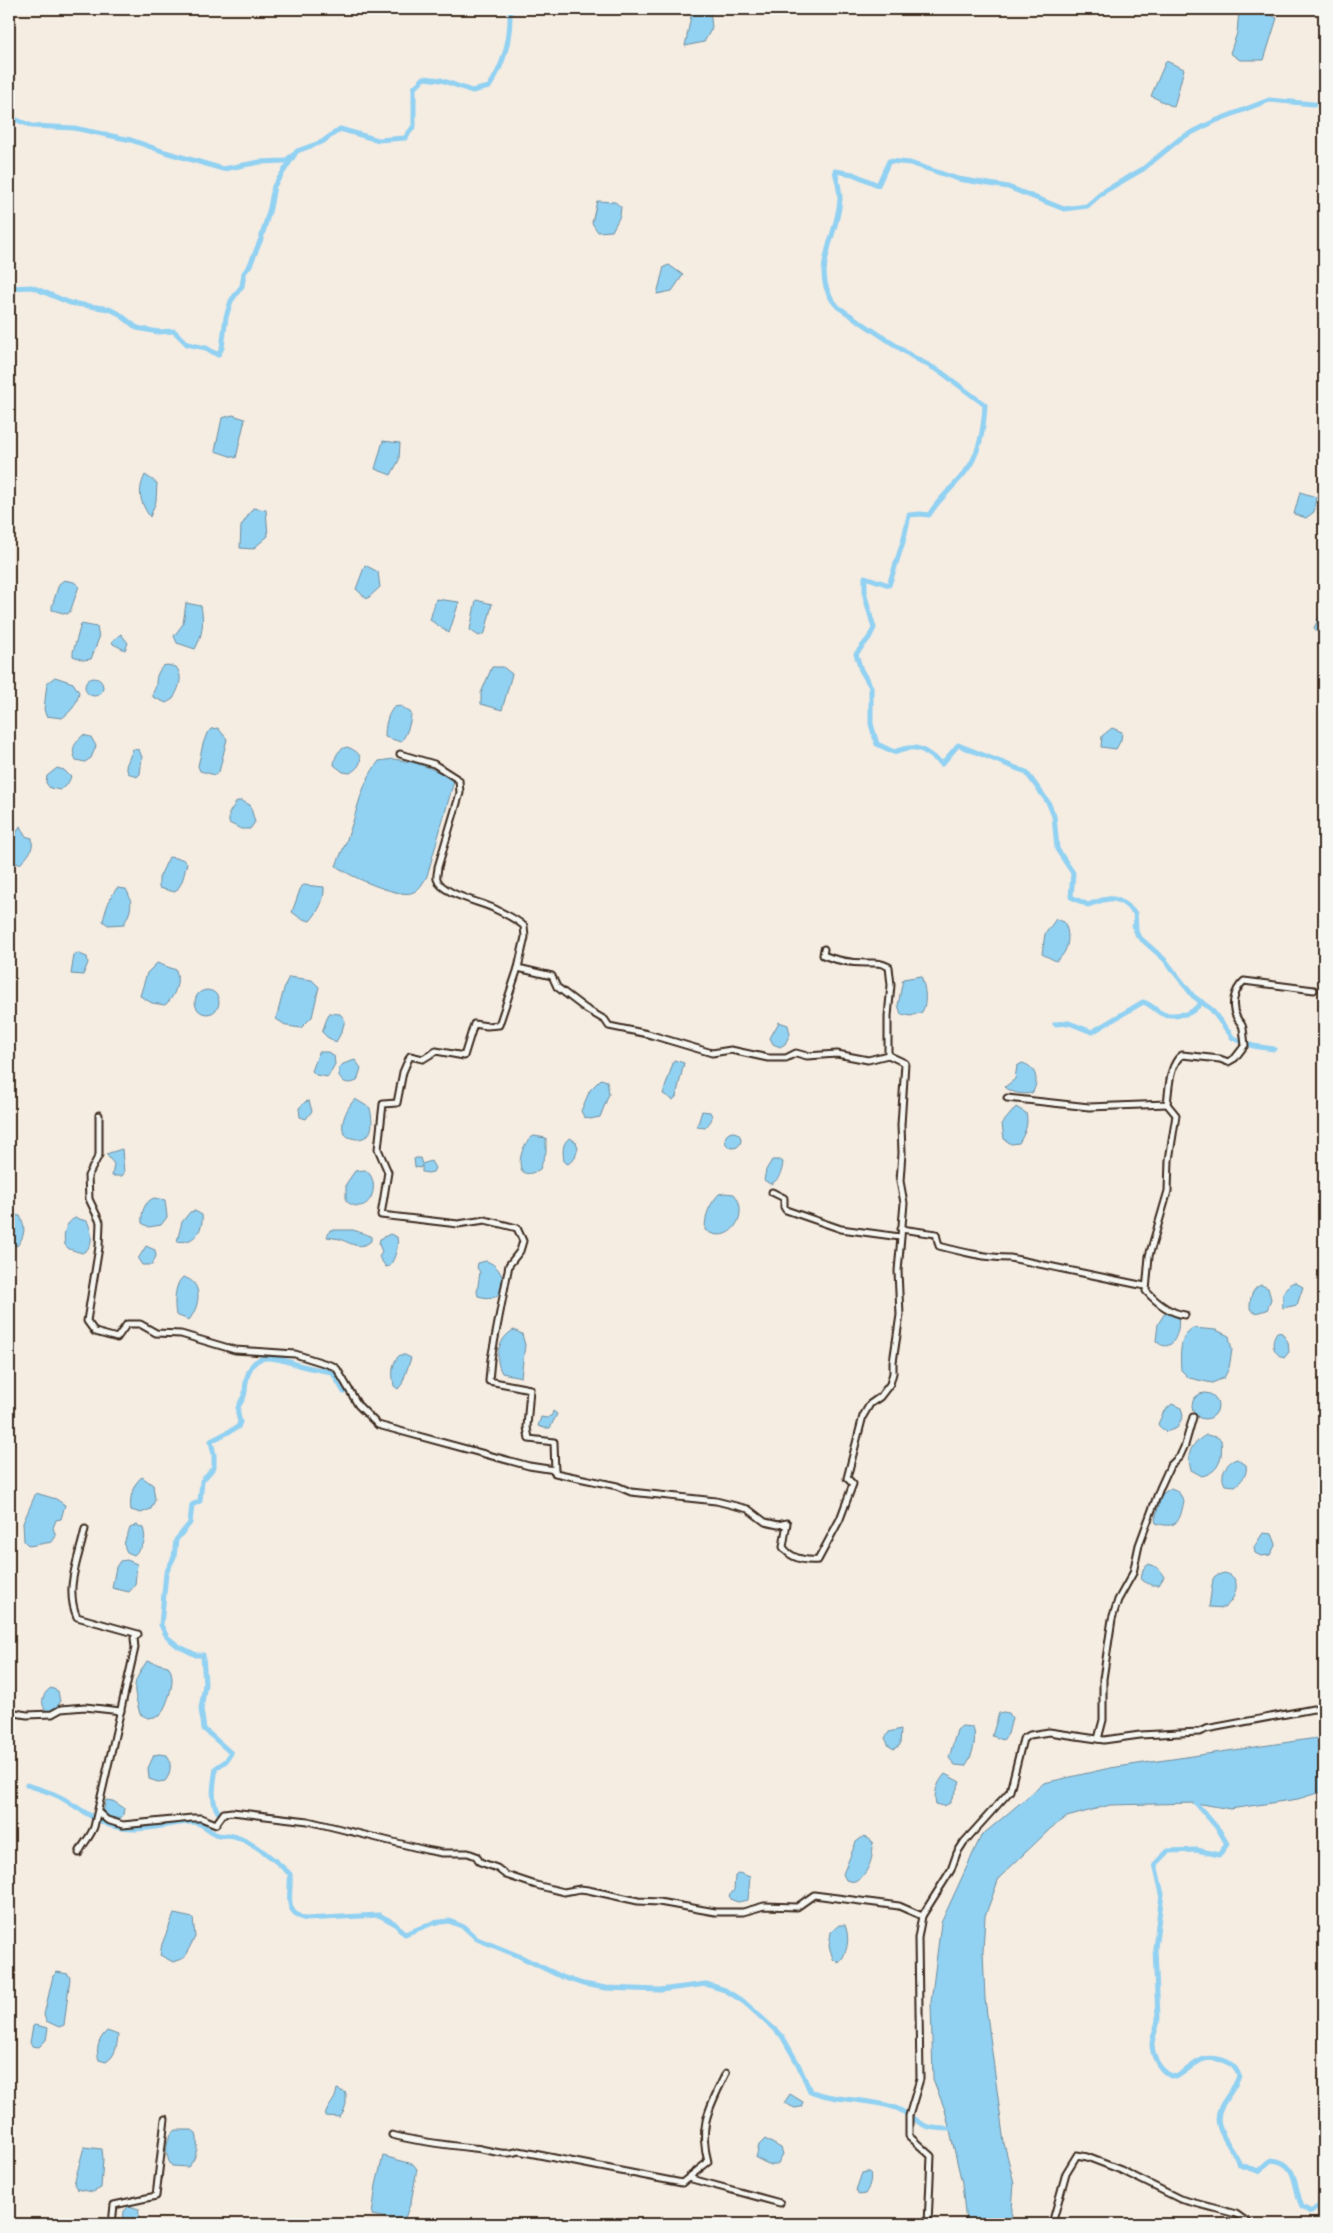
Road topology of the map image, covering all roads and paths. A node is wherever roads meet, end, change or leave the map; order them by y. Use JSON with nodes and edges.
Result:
{"nodes":[{"id":1,"x":400,"y":754,"type":"dead end"},
{"id":2,"x":824,"y":949,"type":"dead end"},
{"id":3,"x":518,"y":968,"type":"junction"},
{"id":4,"x":1314,"y":990,"type":"dead end"},
{"id":5,"x":888,"y":1055,"type":"junction"},
{"id":6,"x":1007,"y":1098,"type":"dead end"},
{"id":7,"x":1167,"y":1104,"type":"junction"},
{"id":8,"x":98,"y":1115,"type":"dead end"},
{"id":9,"x":772,"y":1192,"type":"dead end"},
{"id":10,"x":901,"y":1230,"type":"junction"},
{"id":11,"x":900,"y":1237,"type":"junction"},
{"id":12,"x":1145,"y":1286,"type":"junction"},
{"id":13,"x":1185,"y":1315,"type":"dead end"},
{"id":14,"x":1193,"y":1417,"type":"dead end"},
{"id":15,"x":555,"y":1470,"type":"junction"},
{"id":16,"x":85,"y":1529,"type":"dead end"},
{"id":17,"x":1324,"y":1707,"type":"edge"},
{"id":18,"x":121,"y":1711,"type":"junction"},
{"id":19,"x":9,"y":1712,"type":"edge"},
{"id":20,"x":1098,"y":1739,"type":"junction"},
{"id":21,"x":98,"y":1812,"type":"junction"},
{"id":22,"x":79,"y":1854,"type":"dead end"},
{"id":23,"x":922,"y":1916,"type":"junction"},
{"id":24,"x":726,"y":2073,"type":"dead end"},
{"id":25,"x":165,"y":2119,"type":"dead end"},
{"id":26,"x":392,"y":2135,"type":"dead end"},
{"id":27,"x":688,"y":2178,"type":"junction"},
{"id":28,"x":780,"y":2203,"type":"dead end"},
{"id":29,"x":112,"y":2224,"type":"edge"},
{"id":30,"x":928,"y":2224,"type":"edge"},
{"id":31,"x":1052,"y":2224,"type":"edge"},
{"id":32,"x":1250,"y":2224,"type":"edge"}],
"edges":[{"from":1,"to":3,"type":"street"},
{"from":2,"to":5,"type":"street"},
{"from":3,"to":5,"type":"street"},
{"from":3,"to":15,"type":"street"},
{"from":4,"to":7,"type":"street"},
{"from":5,"to":10,"type":"street"},
{"from":6,"to":7,"type":"street"},
{"from":7,"to":12,"type":"street"},
{"from":8,"to":15,"type":"street"},
{"from":9,"to":11,"type":"street"},
{"from":10,"to":11,"type":"street"},
{"from":10,"to":12,"type":"street"},
{"from":11,"to":15,"type":"street"},
{"from":12,"to":13,"type":"street"},
{"from":14,"to":20,"type":"street"},
{"from":16,"to":18,"type":"street"},
{"from":17,"to":20,"type":"street"},
{"from":18,"to":19,"type":"street"},
{"from":18,"to":21,"type":"street"},
{"from":20,"to":23,"type":"street"},
{"from":21,"to":22,"type":"street"},
{"from":21,"to":23,"type":"street"},
{"from":23,"to":30,"type":"street"},
{"from":24,"to":27,"type":"street"},
{"from":25,"to":29,"type":"street"},
{"from":26,"to":27,"type":"street"},
{"from":27,"to":28,"type":"street"},
{"from":31,"to":32,"type":"street"}]}
